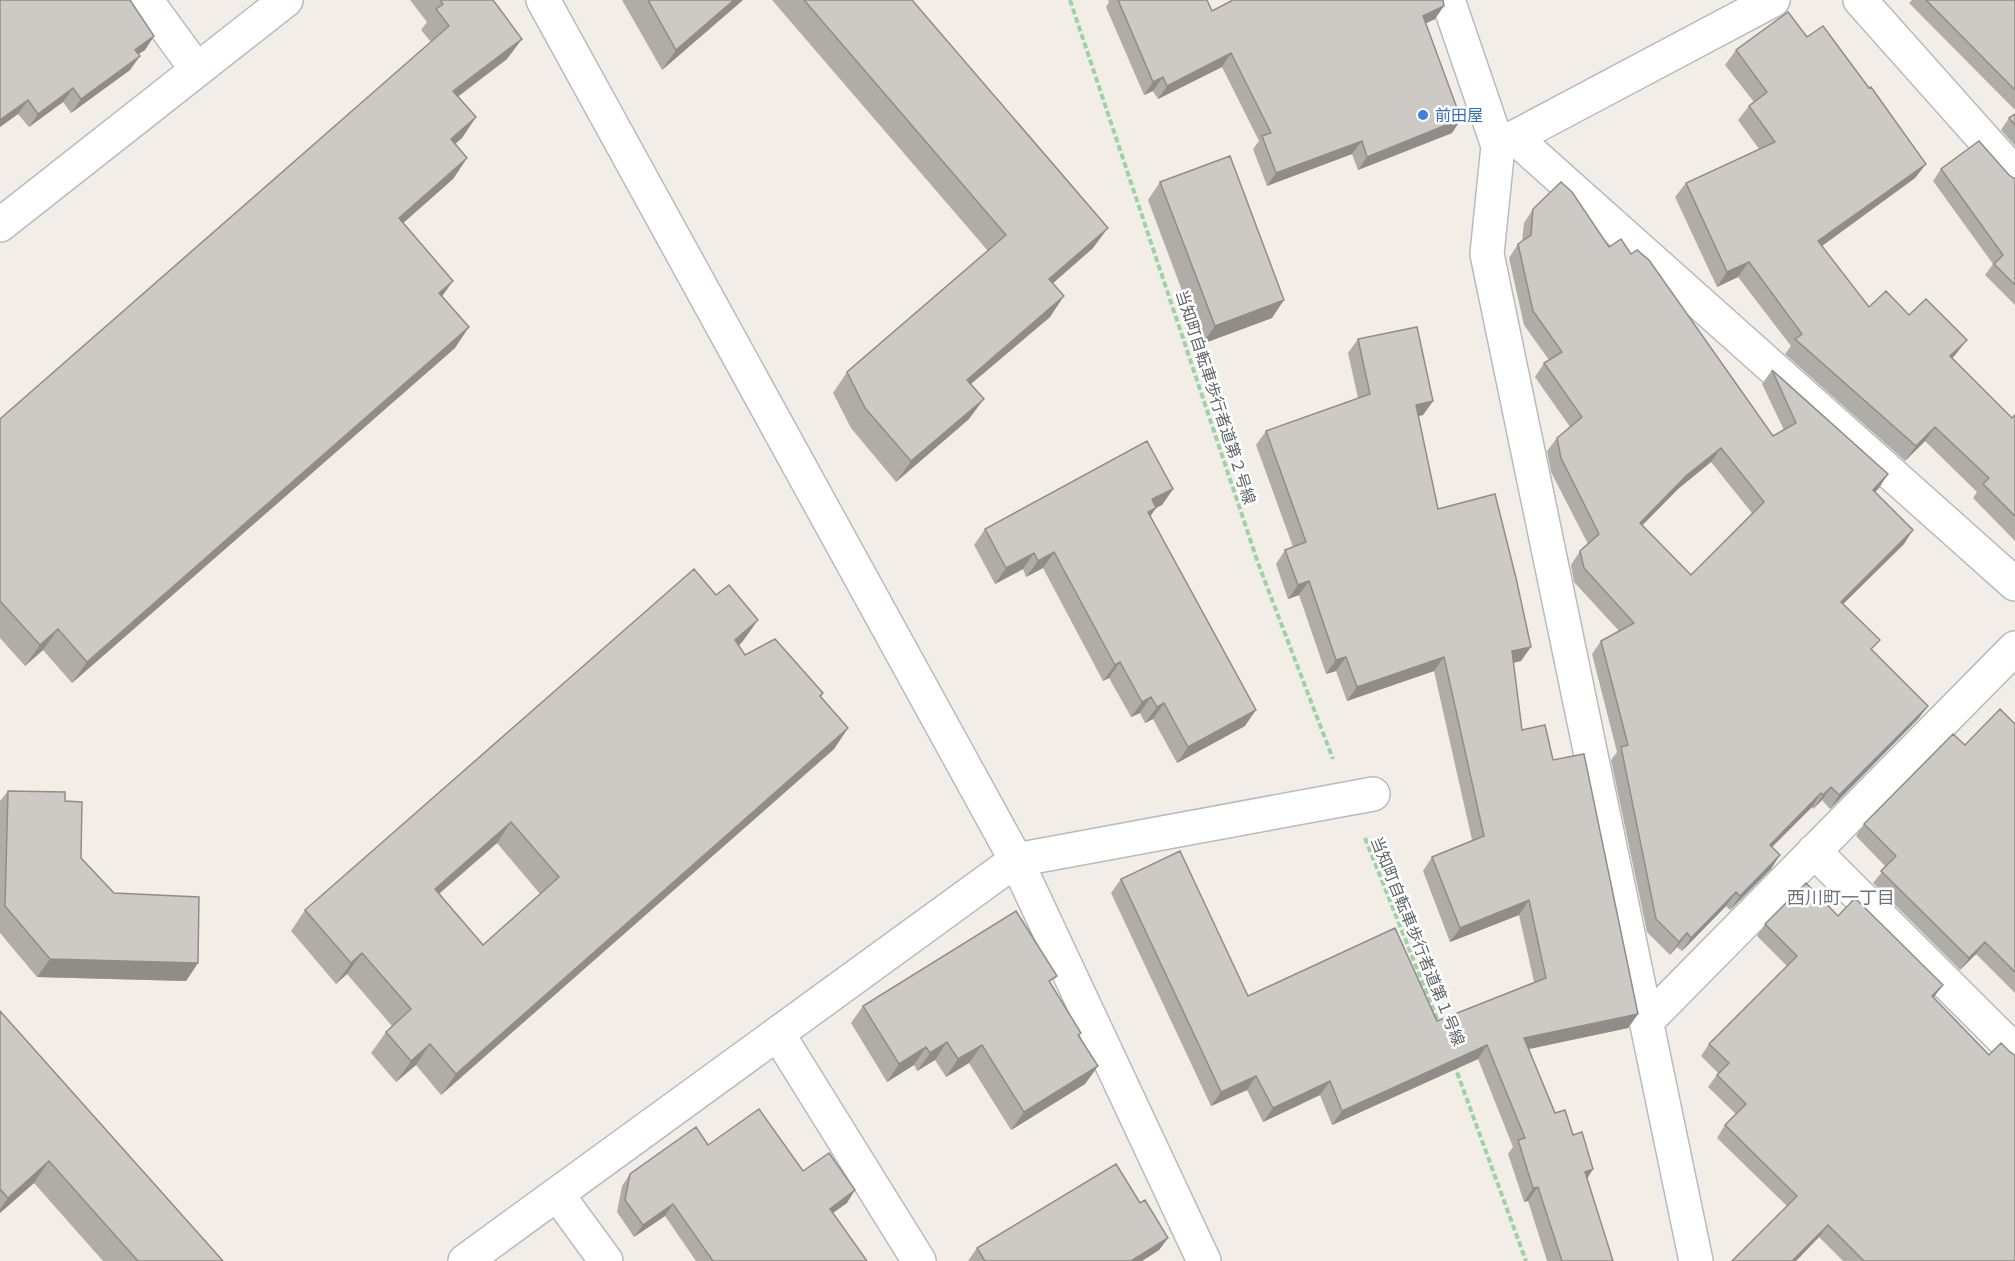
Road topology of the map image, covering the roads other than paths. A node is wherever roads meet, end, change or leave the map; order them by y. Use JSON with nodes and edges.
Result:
{"nodes":[{"id":1,"x":146,"y":0,"type":"edge"},
{"id":2,"x":285,"y":0,"type":"edge"},
{"id":3,"x":543,"y":0,"type":"edge"},
{"id":4,"x":1448,"y":0,"type":"edge"},
{"id":5,"x":1773,"y":0,"type":"edge"},
{"id":6,"x":1860,"y":0,"type":"edge"},
{"id":7,"x":197,"y":70,"type":"junction"},
{"id":8,"x":1506,"y":142,"type":"junction"},
{"id":9,"x":2015,"y":174,"type":"edge"},
{"id":10,"x":0,"y":225,"type":"edge"},
{"id":11,"x":2015,"y":584,"type":"edge"},
{"id":12,"x":2015,"y":648,"type":"edge"},
{"id":13,"x":1360,"y":796,"type":"road end"},
{"id":14,"x":1814,"y":851,"type":"junction"},
{"id":15,"x":1016,"y":860,"type":"junction"},
{"id":16,"x":1646,"y":1022,"type":"junction"},
{"id":17,"x":778,"y":1034,"type":"junction"},
{"id":18,"x":2015,"y":1051,"type":"edge"},
{"id":19,"x":557,"y":1194,"type":"junction"},
{"id":20,"x":465,"y":1261,"type":"edge"},
{"id":21,"x":606,"y":1261,"type":"edge"},
{"id":22,"x":919,"y":1261,"type":"edge"},
{"id":23,"x":1204,"y":1261,"type":"edge"},
{"id":24,"x":1696,"y":1261,"type":"edge"}],
"edges":[{"from":1,"to":7,"type":"street"},
{"from":2,"to":7,"type":"street"},
{"from":3,"to":15,"type":"street"},
{"from":4,"to":8,"type":"street"},
{"from":5,"to":8,"type":"street"},
{"from":6,"to":9,"type":"street"},
{"from":7,"to":10,"type":"street"},
{"from":8,"to":11,"type":"street"},
{"from":8,"to":16,"type":"street"},
{"from":12,"to":14,"type":"street"},
{"from":13,"to":15,"type":"street"},
{"from":14,"to":16,"type":"street"},
{"from":14,"to":18,"type":"street"},
{"from":15,"to":17,"type":"street"},
{"from":15,"to":23,"type":"street"},
{"from":16,"to":24,"type":"street"},
{"from":17,"to":19,"type":"street"},
{"from":17,"to":22,"type":"street"},
{"from":19,"to":20,"type":"street"},
{"from":19,"to":21,"type":"street"}]}
